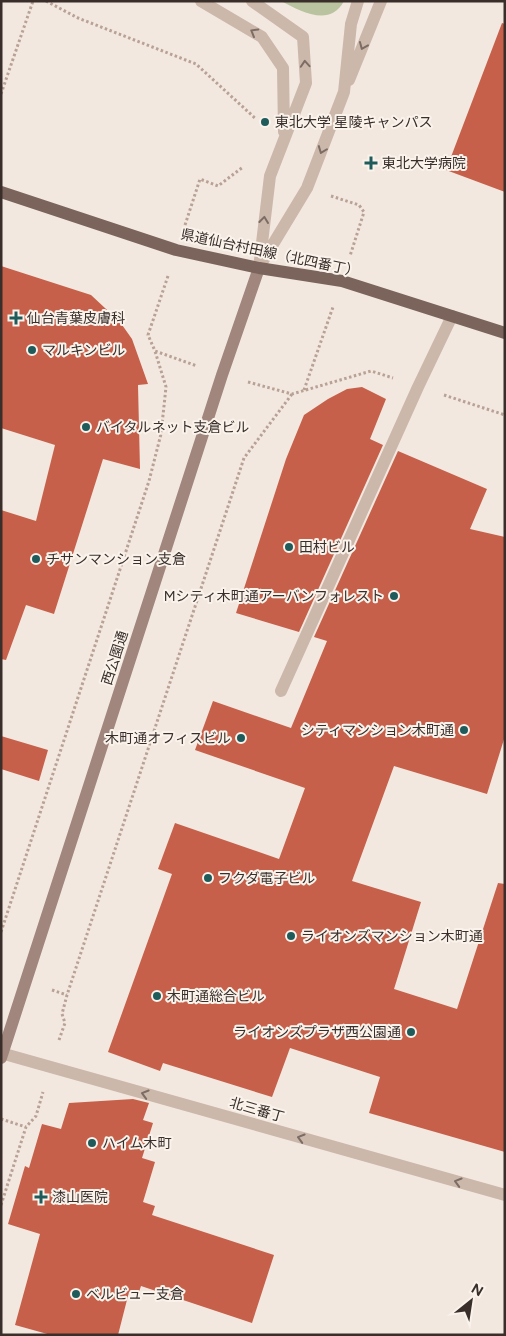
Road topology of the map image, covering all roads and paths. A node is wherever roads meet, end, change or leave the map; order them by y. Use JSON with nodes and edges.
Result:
{"nodes":[{"id":1,"x":33,"y":1,"type":"edge"},
{"id":2,"x":46,"y":1,"type":"edge"},
{"id":3,"x":201,"y":1,"type":"edge"},
{"id":4,"x":252,"y":1,"type":"edge"},
{"id":5,"x":358,"y":1,"type":"edge"},
{"id":6,"x":381,"y":1,"type":"edge"},
{"id":7,"x":344,"y":92,"type":"junction"},
{"id":8,"x":1,"y":94,"type":"edge"},
{"id":9,"x":258,"y":121,"type":"dead end"},
{"id":10,"x":284,"y":139,"type":"junction"},
{"id":11,"x":243,"y":167,"type":"dead end"},
{"id":12,"x":200,"y":179,"type":"dead end"},
{"id":13,"x":1,"y":192,"type":"edge"},
{"id":14,"x":259,"y":268,"type":"junction"},
{"id":15,"x":452,"y":316,"type":"junction"},
{"id":16,"x":505,"y":334,"type":"edge"},
{"id":17,"x":155,"y":351,"type":"dead end"},
{"id":18,"x":292,"y":394,"type":"dead end"},
{"id":19,"x":281,"y":690,"type":"dead end"},
{"id":20,"x":1,"y":932,"type":"edge"},
{"id":21,"x":65,"y":1023,"type":"dead end"},
{"id":22,"x":2,"y":1054,"type":"edge"},
{"id":23,"x":36,"y":1116,"type":"dead end"},
{"id":24,"x":1,"y":1119,"type":"edge"},
{"id":25,"x":26,"y":1127,"type":"junction"},
{"id":26,"x":505,"y":1195,"type":"edge"},
{"id":27,"x":1,"y":1205,"type":"edge"}],
"edges":[{"from":1,"to":8,"type":"path"},
{"from":2,"to":9,"type":"path"},
{"from":10,"to":3,"type":"street","one_way":true},
{"from":10,"to":4,"type":"street","one_way":true},
{"from":5,"to":7,"type":"street"},
{"from":6,"to":7,"type":"street","one_way":true},
{"from":7,"to":14,"type":"street","one_way":true},
{"from":14,"to":10,"type":"street","one_way":true},
{"from":11,"to":12,"type":"path"},
{"from":13,"to":14,"type":"main road","name":"県道仙台村田線（北四番丁）"},
{"from":14,"to":15,"type":"main road","name":"県道仙台村田線（北四番丁）"},
{"from":14,"to":22,"type":"street","name":"西公園通"},
{"from":15,"to":16,"type":"main road","name":"県道仙台村田線（北四番丁）"},
{"from":15,"to":19,"type":"street"},
{"from":17,"to":20,"type":"path"},
{"from":18,"to":21,"type":"path"},
{"from":26,"to":22,"type":"street","name":"北三番丁","one_way":true},
{"from":23,"to":25,"type":"path"},
{"from":24,"to":25,"type":"path"},
{"from":25,"to":27,"type":"path"}]}
